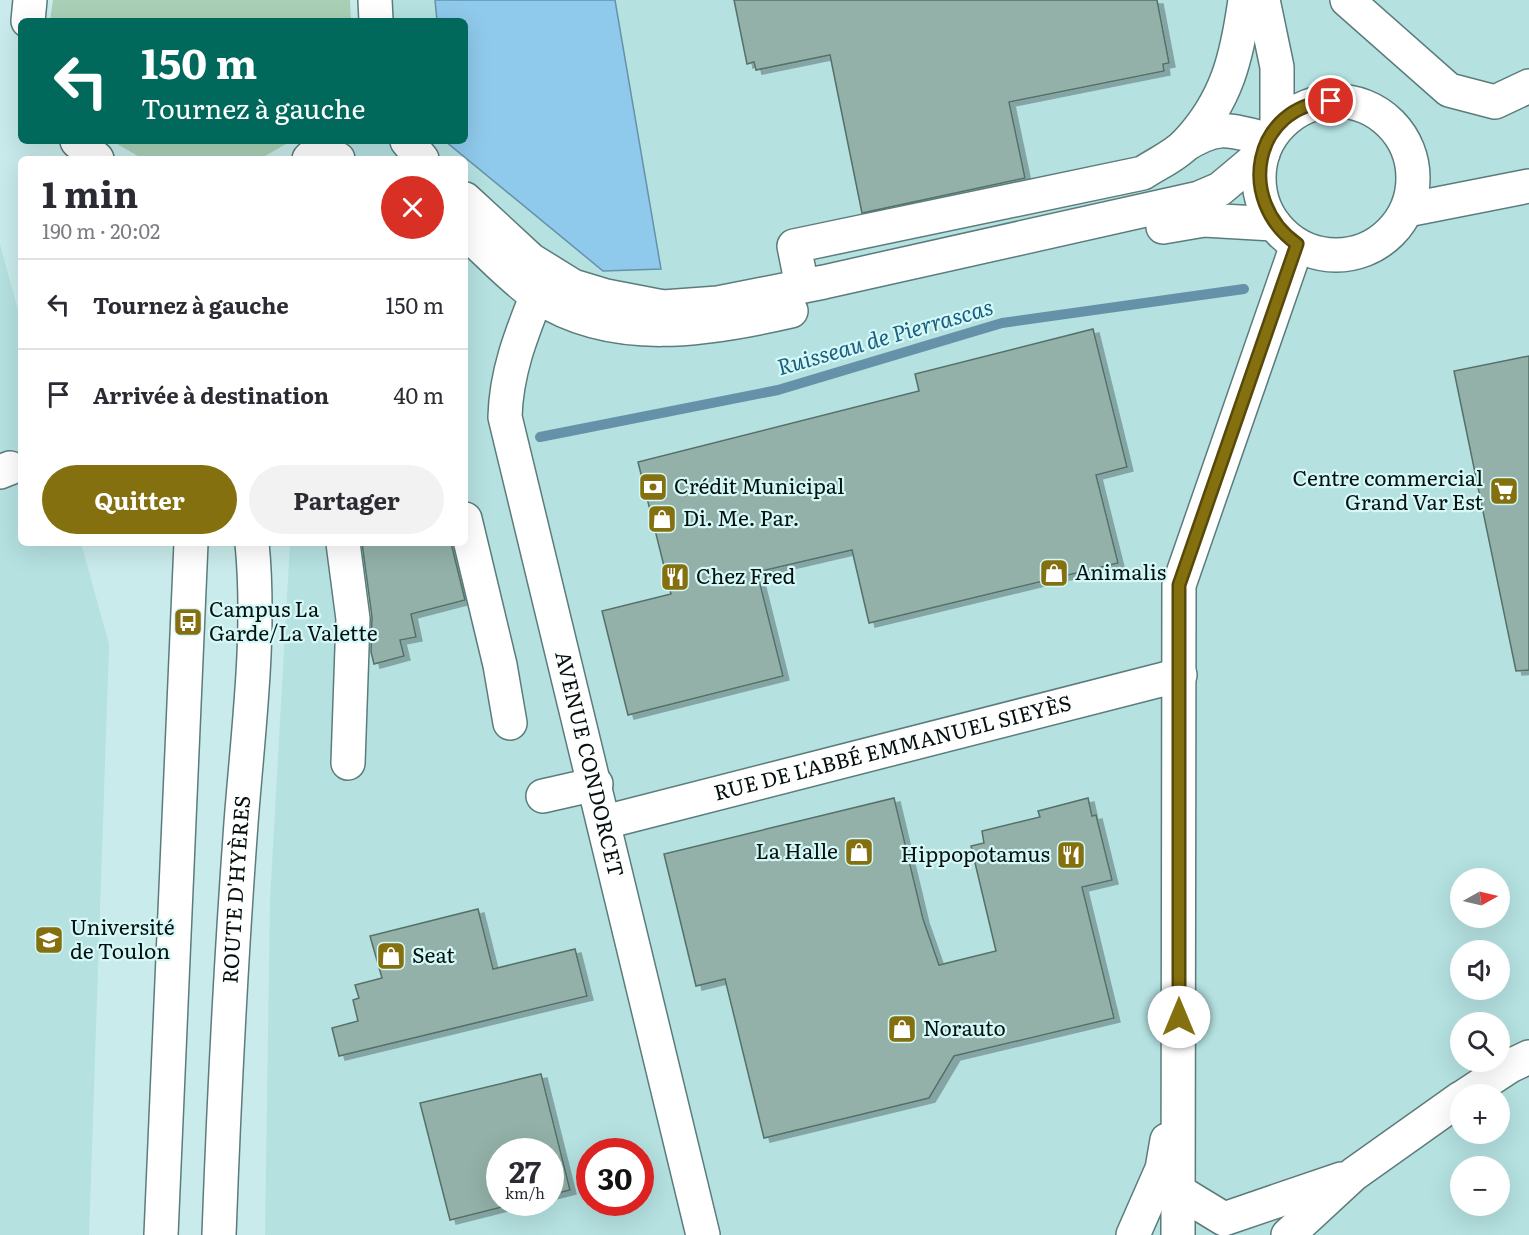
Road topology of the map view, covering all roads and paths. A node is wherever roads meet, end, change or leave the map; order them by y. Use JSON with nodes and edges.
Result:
{"nodes":[{"id":1,"x":30,"y":0,"type":"edge"},
{"id":2,"x":375,"y":0,"type":"edge"},
{"id":3,"x":1245,"y":0,"type":"edge"},
{"id":4,"x":1263,"y":0,"type":"edge"},
{"id":5,"x":1347,"y":0,"type":"edge"},
{"id":6,"x":28,"y":18,"type":"edge"},
{"id":7,"x":376,"y":18,"type":"edge"},
{"id":8,"x":1529,"y":86,"type":"edge"},
{"id":9,"x":1269,"y":140,"type":"junction"},
{"id":10,"x":80,"y":144,"type":"edge"},
{"id":11,"x":410,"y":144,"type":"edge"},
{"id":12,"x":1185,"y":145,"type":"junction"},
{"id":13,"x":94,"y":156,"type":"edge"},
{"id":14,"x":420,"y":156,"type":"edge"},
{"id":15,"x":1529,"y":186,"type":"edge"},
{"id":16,"x":468,"y":202,"type":"edge"},
{"id":17,"x":1407,"y":210,"type":"junction"},
{"id":18,"x":1285,"y":234,"type":"junction"},
{"id":19,"x":468,"y":235,"type":"edge"},
{"id":20,"x":802,"y":286,"type":"junction"},
{"id":21,"x":537,"y":295,"type":"junction"},
{"id":22,"x":468,"y":532,"type":"edge"},
{"id":23,"x":191,"y":546,"type":"edge"},
{"id":24,"x":252,"y":546,"type":"edge"},
{"id":25,"x":343,"y":546,"type":"edge"},
{"id":26,"x":1180,"y":675,"type":"junction"},
{"id":27,"x":510,"y":723,"type":"dead end"},
{"id":28,"x":348,"y":763,"type":"dead end"},
{"id":29,"x":596,"y":784,"type":"junction"},
{"id":30,"x":543,"y":796,"type":"dead end"},
{"id":31,"x":605,"y":822,"type":"junction"},
{"id":32,"x":1529,"y":1057,"type":"edge"},
{"id":33,"x":1179,"y":1079,"type":"junction"},
{"id":34,"x":1483,"y":1084,"type":"edge"},
{"id":35,"x":1450,"y":1106,"type":"edge"},
{"id":36,"x":1354,"y":1174,"type":"junction"},
{"id":37,"x":1178,"y":1191,"type":"junction"},
{"id":38,"x":161,"y":1235,"type":"edge"},
{"id":39,"x":219,"y":1235,"type":"edge"},
{"id":40,"x":703,"y":1235,"type":"edge"},
{"id":41,"x":1133,"y":1235,"type":"edge"},
{"id":42,"x":1178,"y":1235,"type":"edge"},
{"id":43,"x":1287,"y":1235,"type":"edge"}],
"edges":[{"from":1,"to":6,"type":"street"},
{"from":2,"to":7,"type":"street"},
{"from":3,"to":12,"type":"street"},
{"from":4,"to":9,"type":"street"},
{"from":5,"to":8,"type":"street"},
{"from":9,"to":12,"type":"street"},
{"from":9,"to":17,"type":"street"},
{"from":9,"to":18,"type":"street"},
{"from":9,"to":20,"type":"street"},
{"from":10,"to":13,"type":"street"},
{"from":11,"to":14,"type":"street"},
{"from":12,"to":20,"type":"street"},
{"from":15,"to":17,"type":"street"},
{"from":16,"to":20,"type":"street"},
{"from":17,"to":18,"type":"street"},
{"from":18,"to":21,"type":"street"},
{"from":18,"to":26,"type":"street"},
{"from":19,"to":21,"type":"street"},
{"from":21,"to":29,"type":"street","name":"AVENUE CONDORCET"},
{"from":22,"to":27,"type":"street"},
{"from":23,"to":38,"type":"street"},
{"from":24,"to":39,"type":"street","name":"ROUTE D'HYÈRES"},
{"from":25,"to":28,"type":"street"},
{"from":26,"to":31,"type":"street","name":"RUE DE L'ABBÉ EMMANUEL SIEYÈS"},
{"from":26,"to":33,"type":"street"},
{"from":29,"to":30,"type":"street"},
{"from":29,"to":31,"type":"street","name":"AVENUE CONDORCET"},
{"from":31,"to":40,"type":"street","name":"AVENUE CONDORCET"},
{"from":32,"to":34,"type":"street"},
{"from":33,"to":37,"type":"street"},
{"from":33,"to":41,"type":"street"},
{"from":35,"to":36,"type":"street"},
{"from":36,"to":37,"type":"street"},
{"from":36,"to":43,"type":"street"},
{"from":37,"to":42,"type":"street"}]}
